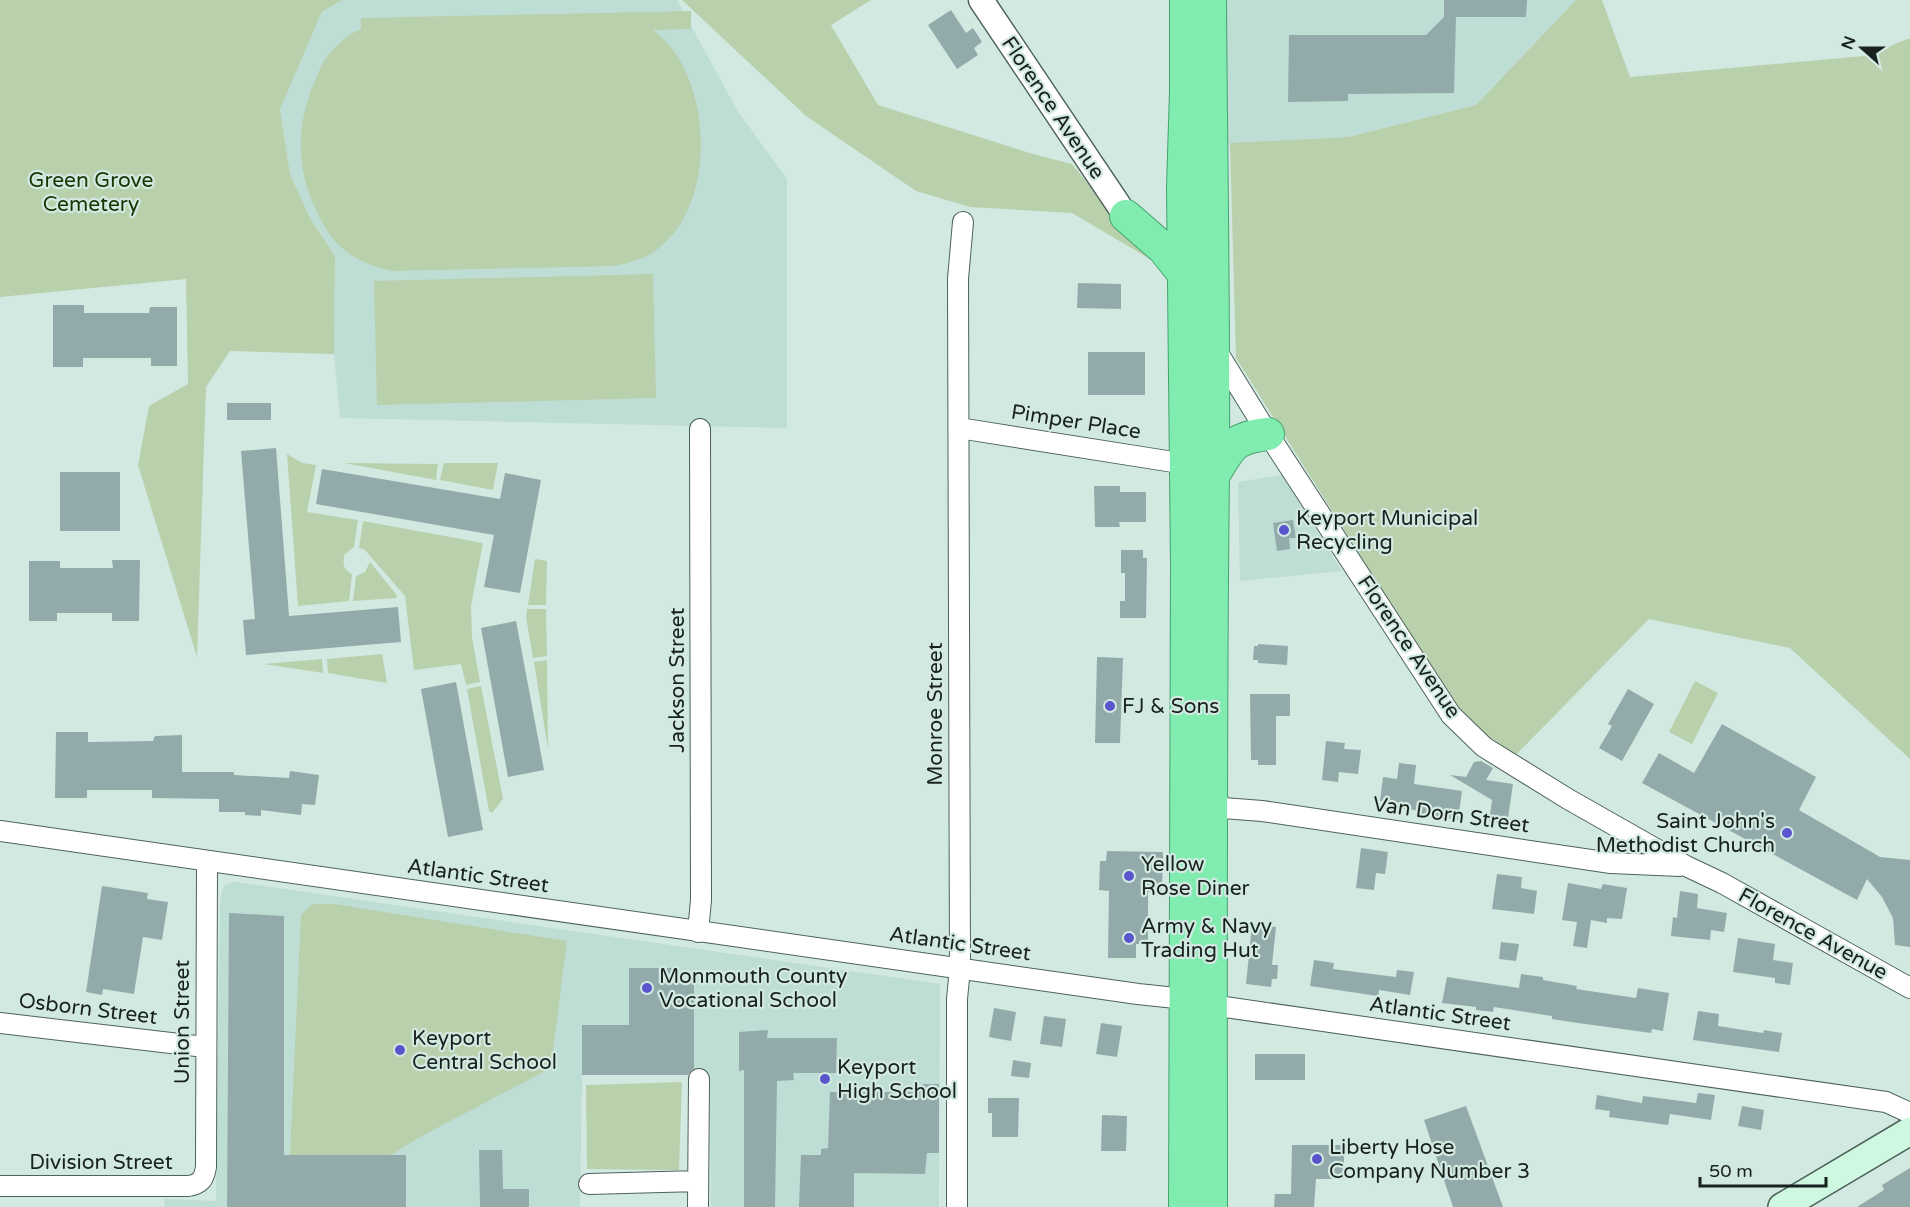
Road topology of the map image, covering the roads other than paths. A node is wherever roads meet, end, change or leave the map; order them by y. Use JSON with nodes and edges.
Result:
{"nodes":[{"id":1,"x":981,"y":0,"type":"edge"},
{"id":2,"x":1186,"y":0,"type":"edge"},
{"id":3,"x":1210,"y":0,"type":"edge"},
{"id":4,"x":1183,"y":188,"type":"junction"},
{"id":5,"x":1126,"y":216,"type":"junction"},
{"id":6,"x":963,"y":222,"type":"dead end"},
{"id":7,"x":1183,"y":273,"type":"junction"},
{"id":8,"x":1212,"y":342,"type":"junction"},
{"id":9,"x":958,"y":428,"type":"junction"},
{"id":10,"x":700,"y":429,"type":"dead end"},
{"id":11,"x":1268,"y":434,"type":"junction"},
{"id":12,"x":1199,"y":470,"type":"junction"},
{"id":13,"x":1210,"y":807,"type":"junction"},
{"id":14,"x":0,"y":831,"type":"edge"},
{"id":15,"x":207,"y":862,"type":"junction"},
{"id":16,"x":1686,"y":866,"type":"junction"},
{"id":17,"x":698,"y":932,"type":"junction"},
{"id":18,"x":960,"y":968,"type":"junction"},
{"id":19,"x":1910,"y":988,"type":"edge"},
{"id":20,"x":1198,"y":1002,"type":"junction"},
{"id":21,"x":0,"y":1023,"type":"edge"},
{"id":22,"x":205,"y":1047,"type":"junction"},
{"id":23,"x":699,"y":1079,"type":"dead end"},
{"id":24,"x":1910,"y":1113,"type":"edge"},
{"id":25,"x":1910,"y":1131,"type":"edge"},
{"id":26,"x":201,"y":1181,"type":"joint"},
{"id":27,"x":699,"y":1182,"type":"junction"},
{"id":28,"x":589,"y":1184,"type":"dead end"},
{"id":29,"x":0,"y":1186,"type":"edge"},
{"id":30,"x":1816,"y":1198,"type":"edge"},
{"id":31,"x":698,"y":1207,"type":"edge"},
{"id":32,"x":957,"y":1207,"type":"edge"},
{"id":33,"x":1185,"y":1207,"type":"edge"},
{"id":34,"x":1211,"y":1207,"type":"edge"},
{"id":35,"x":1782,"y":1207,"type":"edge"}],
"edges":[{"from":1,"to":5,"type":"street","name":"Florence Avenue"},
{"from":2,"to":4,"type":"highway"},
{"from":3,"to":8,"type":"highway"},
{"from":4,"to":5,"type":"highway"},
{"from":4,"to":7,"type":"highway"},
{"from":5,"to":7,"type":"highway"},
{"from":6,"to":9,"type":"street","name":"Monroe Street"},
{"from":7,"to":12,"type":"highway"},
{"from":8,"to":11,"type":"street","name":"Florence Avenue"},
{"from":8,"to":12,"type":"highway"},
{"from":9,"to":12,"type":"street","name":"Pimper Place"},
{"from":9,"to":18,"type":"street","name":"Monroe Street"},
{"from":10,"to":17,"type":"street","name":"Jackson Street"},
{"from":11,"to":12,"type":"highway"},
{"from":11,"to":16,"type":"street","name":"Florence Avenue"},
{"from":12,"to":13,"type":"highway"},
{"from":12,"to":20,"type":"highway"},
{"from":13,"to":16,"type":"street","name":"Van Dorn Street"},
{"from":13,"to":20,"type":"highway"},
{"from":14,"to":15,"type":"street","name":"Atlantic Street"},
{"from":15,"to":17,"type":"street","name":"Atlantic Street"},
{"from":15,"to":22,"type":"street","name":"Union Street"},
{"from":16,"to":19,"type":"street","name":"Florence Avenue"},
{"from":17,"to":18,"type":"street","name":"Atlantic Street"},
{"from":18,"to":20,"type":"street","name":"Atlantic Street"},
{"from":18,"to":32,"type":"street","name":"Monroe Street"},
{"from":20,"to":24,"type":"street","name":"Atlantic Street"},
{"from":20,"to":33,"type":"highway"},
{"from":20,"to":34,"type":"highway"},
{"from":21,"to":22,"type":"street","name":"Osborn Street"},
{"from":22,"to":26,"type":"street","name":"Union Street"},
{"from":23,"to":27,"type":"street"},
{"from":25,"to":30,"type":"main road"},
{"from":26,"to":29,"type":"street","name":"Division Street"},
{"from":27,"to":28,"type":"street"},
{"from":27,"to":31,"type":"street"},
{"from":30,"to":35,"type":"main road"}]}
